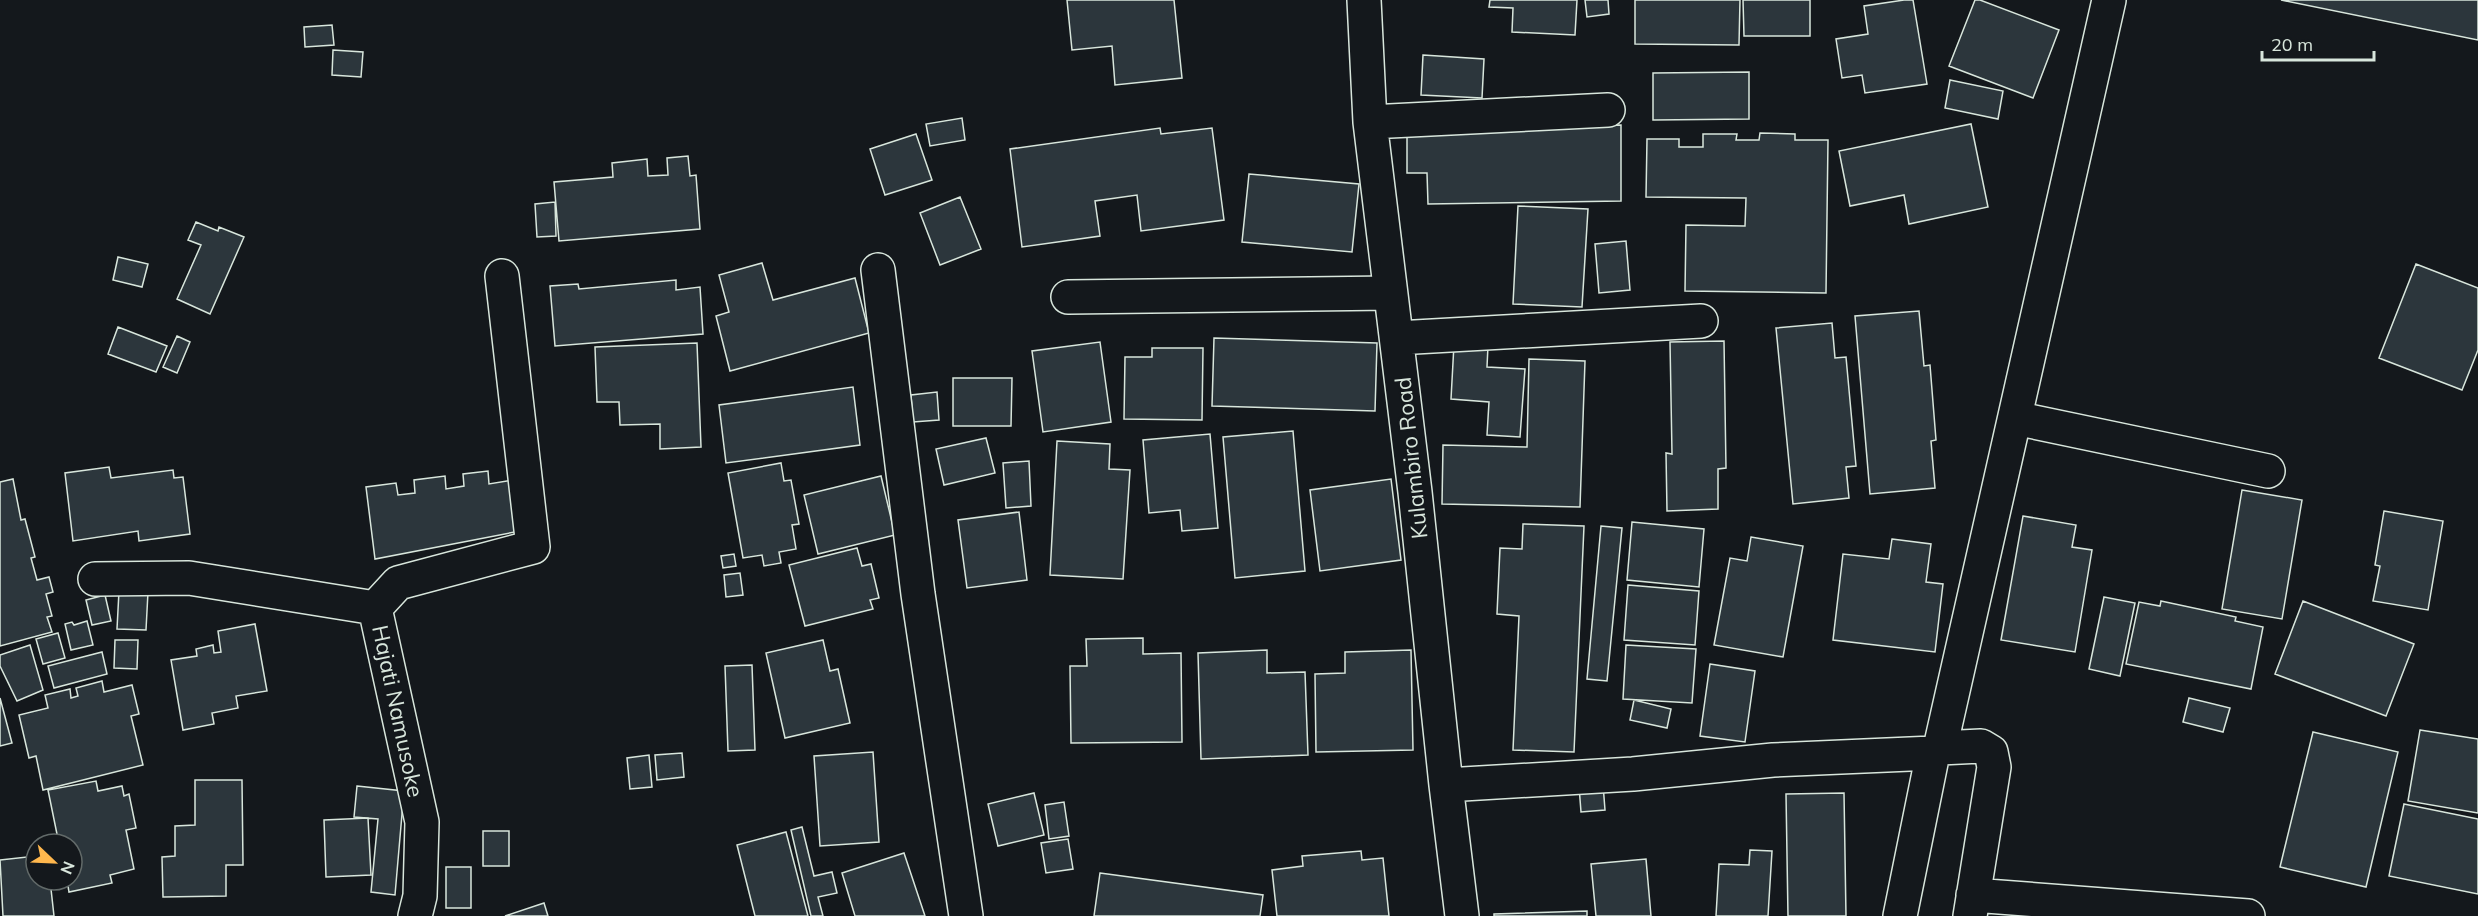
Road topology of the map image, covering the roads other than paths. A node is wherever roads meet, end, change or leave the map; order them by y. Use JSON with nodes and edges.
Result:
{"nodes":[{"id":1,"x":1364,"y":0,"type":"edge"},
{"id":2,"x":2109,"y":0,"type":"edge"},
{"id":3,"x":1608,"y":110,"type":"dead end"},
{"id":4,"x":1370,"y":122,"type":"junction"},
{"id":5,"x":878,"y":270,"type":"dead end"},
{"id":6,"x":502,"y":276,"type":"dead end"},
{"id":7,"x":1390,"y":293,"type":"junction"},
{"id":8,"x":1068,"y":297,"type":"dead end"},
{"id":9,"x":1701,"y":321,"type":"dead end"},
{"id":10,"x":1397,"y":338,"type":"junction"},
{"id":11,"x":2015,"y":418,"type":"junction"},
{"id":12,"x":2268,"y":471,"type":"dead end"},
{"id":13,"x":95,"y":579,"type":"dead end"},
{"id":14,"x":375,"y":608,"type":"junction"},
{"id":15,"x":1937,"y":751,"type":"junction"},
{"id":16,"x":1446,"y":784,"type":"junction"},
{"id":17,"x":1972,"y":905,"type":"edge"},
{"id":18,"x":415,"y":916,"type":"edge"},
{"id":19,"x":966,"y":916,"type":"edge"},
{"id":20,"x":1462,"y":916,"type":"edge"},
{"id":21,"x":1900,"y":916,"type":"edge"},
{"id":22,"x":2248,"y":916,"type":"edge"}],
"edges":[{"from":1,"to":4,"type":"street","name":"Kulambiro Road"},
{"from":2,"to":11,"type":"street"},
{"from":3,"to":4,"type":"street"},
{"from":4,"to":7,"type":"street","name":"Kulambiro Road"},
{"from":5,"to":19,"type":"street"},
{"from":6,"to":14,"type":"street"},
{"from":7,"to":8,"type":"street"},
{"from":7,"to":10,"type":"street","name":"Kulambiro Road"},
{"from":9,"to":10,"type":"street"},
{"from":10,"to":16,"type":"street","name":"Kulambiro Road"},
{"from":11,"to":12,"type":"street"},
{"from":11,"to":15,"type":"street"},
{"from":13,"to":14,"type":"street","name":"Hajati Namusoke"},
{"from":14,"to":18,"type":"street","name":"Hajati Namusoke"},
{"from":15,"to":16,"type":"street"},
{"from":15,"to":17,"type":"street"},
{"from":15,"to":21,"type":"street"},
{"from":16,"to":20,"type":"street","name":"Kulambiro Road"},
{"from":17,"to":22,"type":"street"}]}
